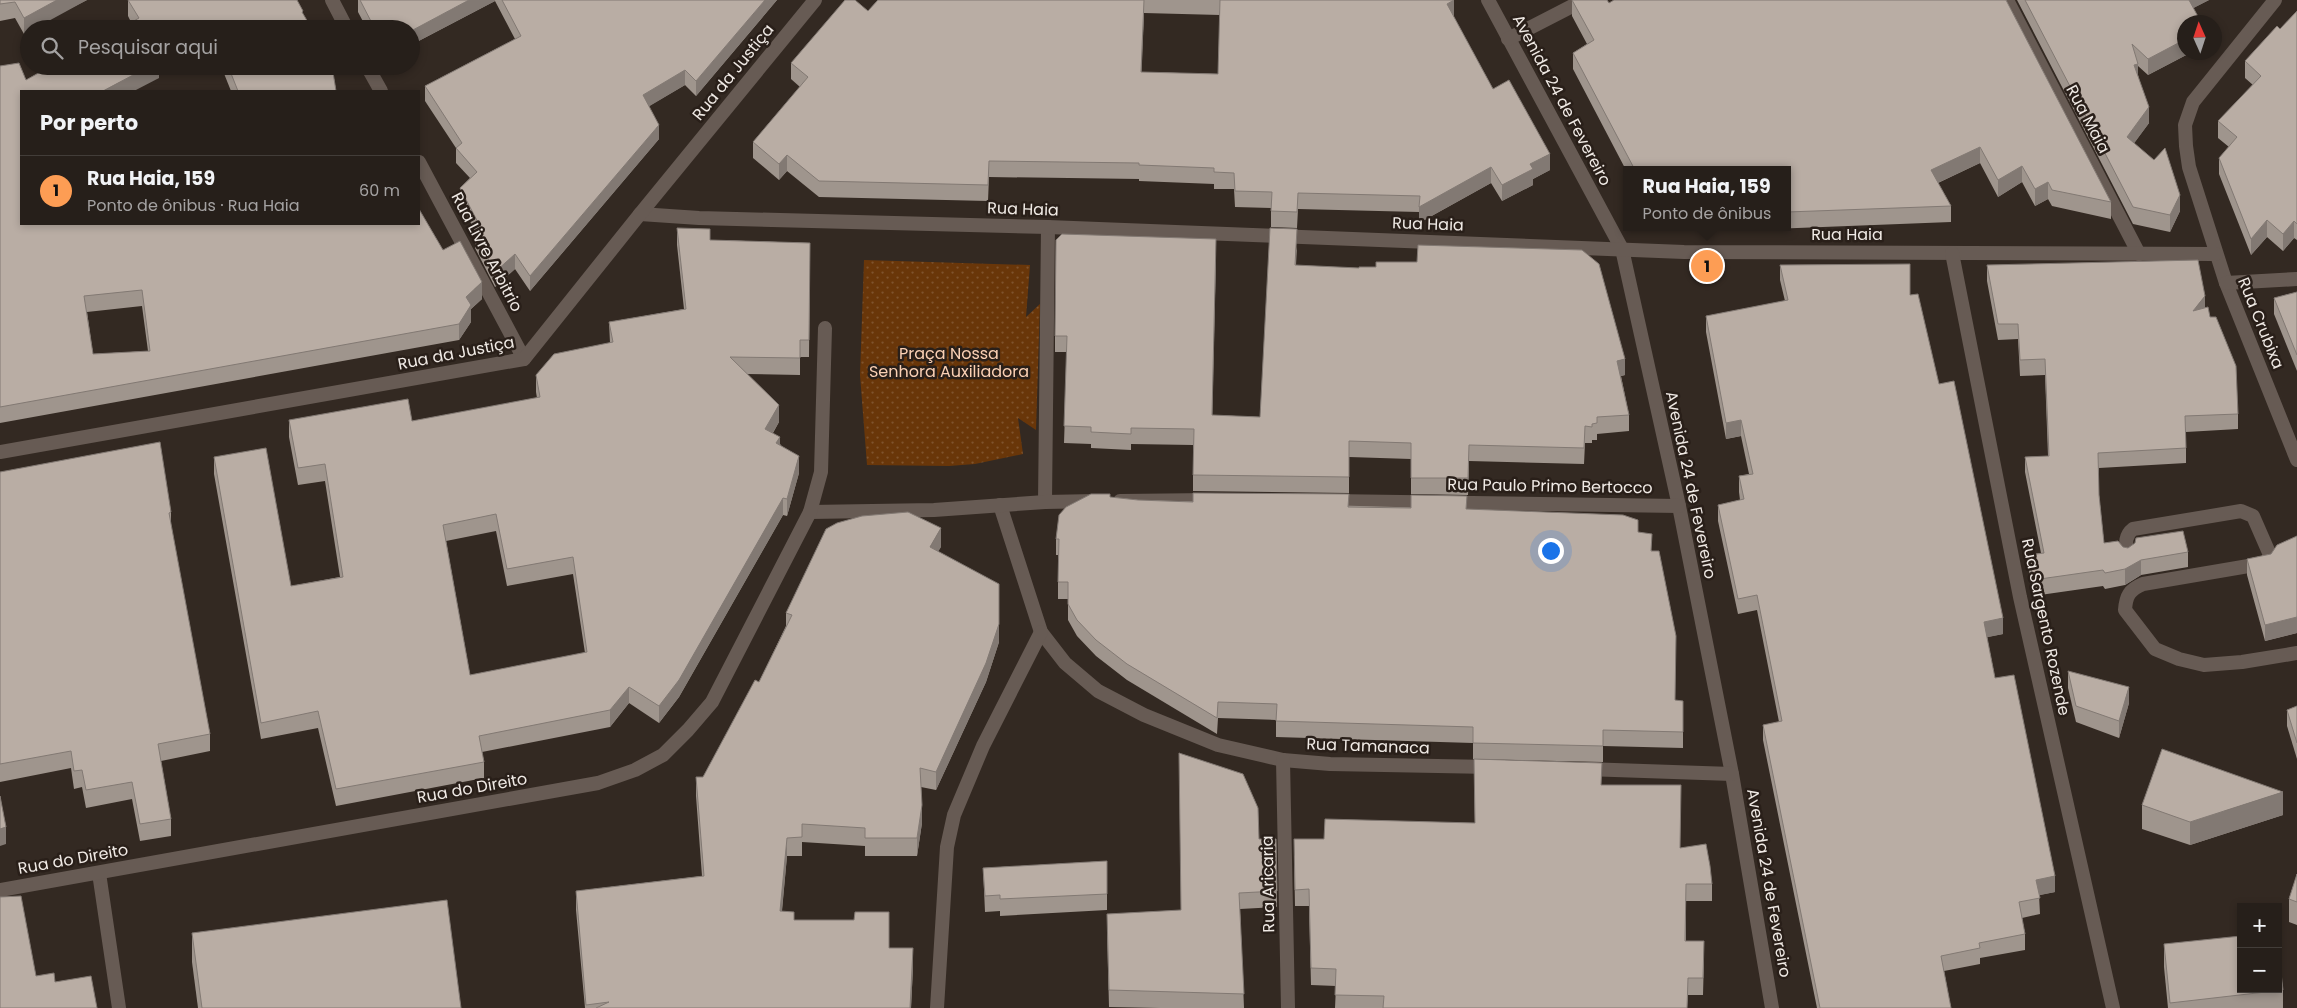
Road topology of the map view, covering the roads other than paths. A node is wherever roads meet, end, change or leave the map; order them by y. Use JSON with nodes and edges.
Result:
{"nodes":[{"id":1,"x":332,"y":0,"type":"edge"},
{"id":2,"x":815,"y":0,"type":"edge"},
{"id":3,"x":1488,"y":0,"type":"edge"},
{"id":4,"x":1584,"y":0,"type":"edge"},
{"id":5,"x":2007,"y":0,"type":"edge"},
{"id":6,"x":2275,"y":0,"type":"edge"},
{"id":7,"x":342,"y":20,"type":"edge"},
{"id":8,"x":1508,"y":39,"type":"junction"},
{"id":9,"x":372,"y":75,"type":"edge"},
{"id":10,"x":380,"y":90,"type":"edge"},
{"id":11,"x":420,"y":164,"type":"edge"},
{"id":12,"x":640,"y":214,"type":"junction"},
{"id":13,"x":1048,"y":227,"type":"junction"},
{"id":14,"x":1622,"y":249,"type":"junction"},
{"id":15,"x":1952,"y":253,"type":"junction"},
{"id":16,"x":2139,"y":254,"type":"junction"},
{"id":17,"x":2216,"y":254,"type":"junction"},
{"id":18,"x":2297,"y":279,"type":"edge"},
{"id":19,"x":2226,"y":284,"type":"junction"},
{"id":20,"x":825,"y":328,"type":"dead end"},
{"id":21,"x":524,"y":359,"type":"junction"},
{"id":22,"x":0,"y":452,"type":"edge"},
{"id":23,"x":2297,"y":460,"type":"edge"},
{"id":24,"x":1228,"y":500,"type":"edge"},
{"id":25,"x":1316,"y":501,"type":"edge"},
{"id":26,"x":1045,"y":502,"type":"junction"},
{"id":27,"x":1000,"y":505,"type":"junction"},
{"id":28,"x":1679,"y":506,"type":"junction"},
{"id":29,"x":810,"y":512,"type":"junction"},
{"id":30,"x":2127,"y":555,"type":"edge"},
{"id":31,"x":1041,"y":632,"type":"junction"},
{"id":32,"x":2297,"y":653,"type":"edge"},
{"id":33,"x":1283,"y":760,"type":"junction"},
{"id":34,"x":1505,"y":767,"type":"edge"},
{"id":35,"x":1574,"y":769,"type":"edge"},
{"id":36,"x":1732,"y":774,"type":"junction"},
{"id":37,"x":99,"y":872,"type":"junction"},
{"id":38,"x":0,"y":890,"type":"edge"},
{"id":39,"x":119,"y":1008,"type":"edge"},
{"id":40,"x":937,"y":1008,"type":"edge"},
{"id":41,"x":1288,"y":1008,"type":"edge"},
{"id":42,"x":1772,"y":1008,"type":"edge"},
{"id":43,"x":2113,"y":1008,"type":"edge"}],
"edges":[{"from":1,"to":7,"type":"street"},
{"from":2,"to":12,"type":"street","name":"Rua da Justiça"},
{"from":3,"to":8,"type":"street","name":"Avenida 24 de Fevereiro"},
{"from":4,"to":8,"type":"street"},
{"from":5,"to":16,"type":"street","name":"Rua Maia"},
{"from":6,"to":17,"type":"street","name":"Rua Crubixa"},
{"from":8,"to":14,"type":"street","name":"Avenida 24 de Fevereiro"},
{"from":9,"to":10,"type":"street"},
{"from":11,"to":21,"type":"street","name":"Rua Livre Arbitrio"},
{"from":12,"to":13,"type":"street","name":"Rua Haia"},
{"from":12,"to":21,"type":"street","name":"Rua da Justiça"},
{"from":13,"to":14,"type":"street","name":"Rua Haia"},
{"from":13,"to":26,"type":"street"},
{"from":14,"to":15,"type":"street","name":"Rua Haia"},
{"from":14,"to":28,"type":"street","name":"Avenida 24 de Fevereiro"},
{"from":15,"to":16,"type":"street","name":"Rua Haia"},
{"from":15,"to":43,"type":"street","name":"Rua Sargento Rozende"},
{"from":16,"to":17,"type":"street","name":"Rua Haia"},
{"from":17,"to":19,"type":"street","name":"Rua Crubixa"},
{"from":18,"to":19,"type":"street"},
{"from":19,"to":23,"type":"street","name":"Rua Crubixa"},
{"from":20,"to":29,"type":"street"},
{"from":21,"to":22,"type":"street","name":"Rua da Justiça"},
{"from":24,"to":26,"type":"street"},
{"from":25,"to":28,"type":"street","name":"Rua Paulo Primo Bertocco"},
{"from":26,"to":27,"type":"street"},
{"from":27,"to":29,"type":"street"},
{"from":27,"to":31,"type":"street"},
{"from":28,"to":36,"type":"street","name":"Avenida 24 de Fevereiro"},
{"from":29,"to":37,"type":"street","name":"Rua do Direito"},
{"from":30,"to":32,"type":"street"},
{"from":31,"to":33,"type":"street","name":"Rua Tamanaca"},
{"from":31,"to":40,"type":"street"},
{"from":33,"to":34,"type":"street","name":"Rua Tamanaca"},
{"from":33,"to":41,"type":"street","name":"Rua Aricaria"},
{"from":35,"to":36,"type":"street"},
{"from":36,"to":42,"type":"street","name":"Avenida 24 de Fevereiro"},
{"from":37,"to":38,"type":"street","name":"Rua do Direito"},
{"from":37,"to":39,"type":"street"}]}
